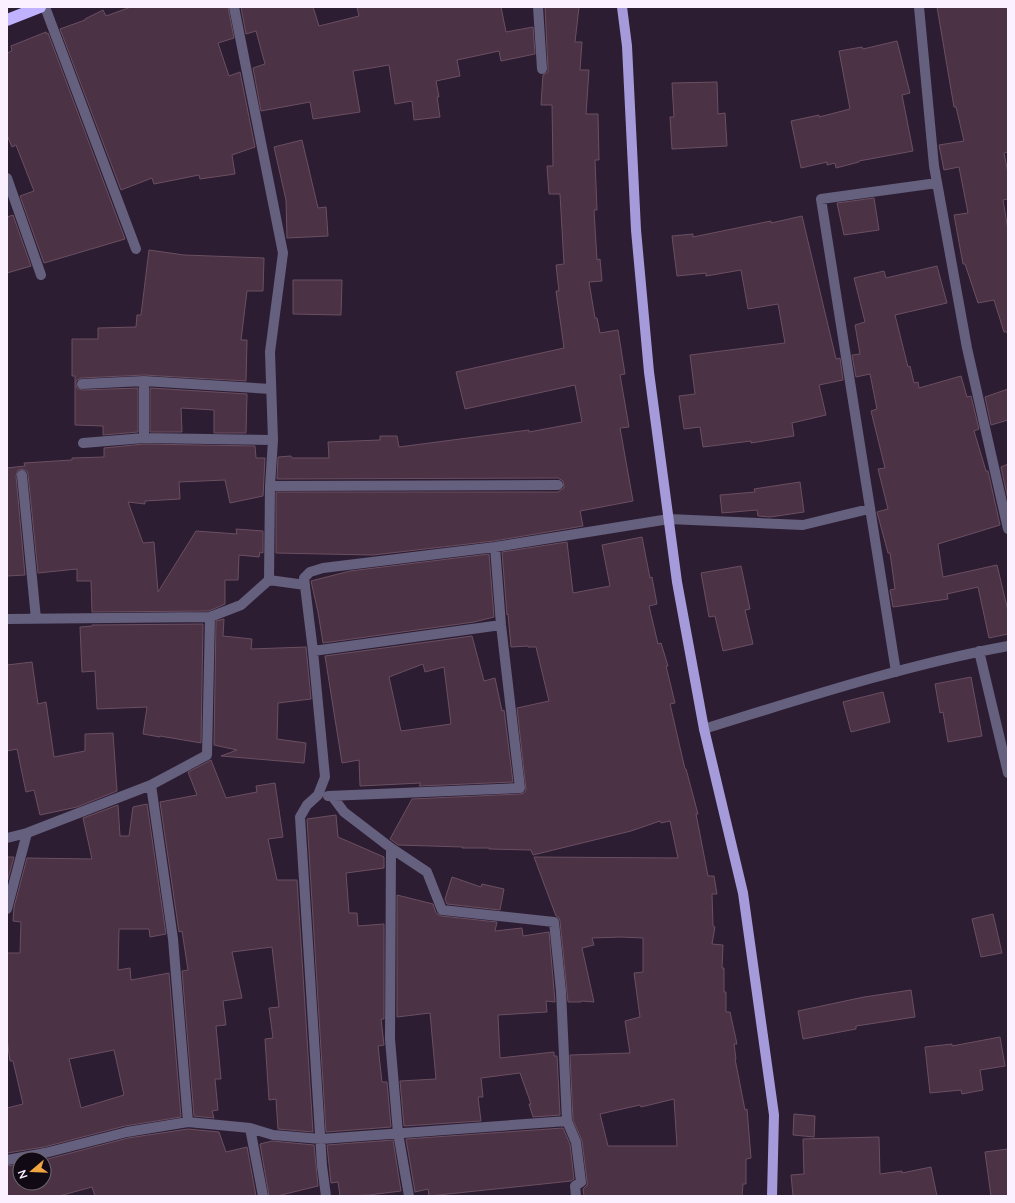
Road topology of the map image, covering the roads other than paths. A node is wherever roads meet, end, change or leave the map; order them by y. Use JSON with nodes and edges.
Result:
{"nodes":[{"id":1,"x":40,"y":7,"type":"edge"},
{"id":2,"x":45,"y":7,"type":"edge"},
{"id":3,"x":234,"y":7,"type":"edge"},
{"id":4,"x":538,"y":7,"type":"edge"},
{"id":5,"x":622,"y":7,"type":"edge"},
{"id":6,"x":919,"y":7,"type":"edge"},
{"id":7,"x":7,"y":20,"type":"edge"},
{"id":8,"x":542,"y":69,"type":"dead end"},
{"id":9,"x":7,"y":178,"type":"edge"},
{"id":10,"x":937,"y":184,"type":"junction"},
{"id":11,"x":136,"y":249,"type":"dead end"},
{"id":12,"x":41,"y":275,"type":"dead end"},
{"id":13,"x":144,"y":381,"type":"junction"},
{"id":14,"x":82,"y":384,"type":"dead end"},
{"id":15,"x":271,"y":389,"type":"junction"},
{"id":16,"x":144,"y":438,"type":"junction"},
{"id":17,"x":273,"y":440,"type":"junction"},
{"id":18,"x":83,"y":444,"type":"dead end"},
{"id":19,"x":22,"y":475,"type":"dead end"},
{"id":20,"x":558,"y":485,"type":"dead end"},
{"id":21,"x":270,"y":486,"type":"junction"},
{"id":22,"x":869,"y":509,"type":"junction"},
{"id":23,"x":668,"y":519,"type":"junction"},
{"id":24,"x":1008,"y":528,"type":"edge"},
{"id":25,"x":495,"y":548,"type":"junction"},
{"id":26,"x":268,"y":580,"type":"junction"},
{"id":27,"x":305,"y":585,"type":"junction"},
{"id":28,"x":210,"y":617,"type":"junction"},
{"id":29,"x":7,"y":619,"type":"edge"},
{"id":30,"x":36,"y":619,"type":"junction"},
{"id":31,"x":501,"y":625,"type":"junction"},
{"id":32,"x":1008,"y":646,"type":"edge"},
{"id":33,"x":313,"y":651,"type":"junction"},
{"id":34,"x":979,"y":651,"type":"junction"},
{"id":35,"x":896,"y":672,"type":"junction"},
{"id":36,"x":704,"y":729,"type":"junction"},
{"id":37,"x":1008,"y":773,"type":"edge"},
{"id":38,"x":151,"y":785,"type":"junction"},
{"id":39,"x":318,"y":796,"type":"junction"},
{"id":40,"x":332,"y":796,"type":"junction"},
{"id":41,"x":27,"y":833,"type":"junction"},
{"id":42,"x":7,"y":838,"type":"edge"},
{"id":43,"x":391,"y":848,"type":"junction"},
{"id":44,"x":7,"y":909,"type":"edge"},
{"id":45,"x":567,"y":1121,"type":"junction"},
{"id":46,"x":188,"y":1122,"type":"junction"},
{"id":47,"x":250,"y":1128,"type":"junction"},
{"id":48,"x":398,"y":1133,"type":"junction"},
{"id":49,"x":321,"y":1139,"type":"junction"},
{"id":50,"x":7,"y":1160,"type":"edge"},
{"id":51,"x":263,"y":1196,"type":"edge"},
{"id":52,"x":326,"y":1196,"type":"edge"},
{"id":53,"x":409,"y":1196,"type":"edge"},
{"id":54,"x":576,"y":1196,"type":"edge"},
{"id":55,"x":772,"y":1196,"type":"edge"}],
"edges":[{"from":1,"to":7,"type":"highway"},
{"from":2,"to":11,"type":"street"},
{"from":3,"to":15,"type":"street"},
{"from":4,"to":8,"type":"street"},
{"from":5,"to":23,"type":"main road"},
{"from":6,"to":10,"type":"street"},
{"from":9,"to":12,"type":"street"},
{"from":10,"to":22,"type":"street"},
{"from":10,"to":24,"type":"street"},
{"from":13,"to":14,"type":"street"},
{"from":13,"to":15,"type":"street"},
{"from":13,"to":16,"type":"street"},
{"from":15,"to":17,"type":"street"},
{"from":16,"to":17,"type":"street"},
{"from":16,"to":18,"type":"street"},
{"from":17,"to":21,"type":"street"},
{"from":19,"to":30,"type":"street"},
{"from":20,"to":21,"type":"street"},
{"from":21,"to":26,"type":"street"},
{"from":22,"to":23,"type":"street"},
{"from":22,"to":35,"type":"street"},
{"from":23,"to":25,"type":"street"},
{"from":23,"to":36,"type":"main road"},
{"from":25,"to":27,"type":"street"},
{"from":25,"to":31,"type":"street"},
{"from":26,"to":27,"type":"street"},
{"from":26,"to":28,"type":"street"},
{"from":27,"to":33,"type":"street"},
{"from":28,"to":30,"type":"street"},
{"from":28,"to":38,"type":"street"},
{"from":29,"to":30,"type":"street"},
{"from":31,"to":33,"type":"street"},
{"from":31,"to":40,"type":"street"},
{"from":32,"to":34,"type":"street"},
{"from":33,"to":39,"type":"street"},
{"from":34,"to":35,"type":"street"},
{"from":34,"to":37,"type":"street"},
{"from":35,"to":36,"type":"street"},
{"from":36,"to":55,"type":"main road"},
{"from":38,"to":41,"type":"street"},
{"from":38,"to":46,"type":"street"},
{"from":39,"to":40,"type":"street"},
{"from":39,"to":49,"type":"street"},
{"from":40,"to":43,"type":"street"},
{"from":41,"to":42,"type":"street"},
{"from":41,"to":44,"type":"street"},
{"from":43,"to":45,"type":"street"},
{"from":43,"to":48,"type":"street"},
{"from":45,"to":48,"type":"street"},
{"from":45,"to":54,"type":"street"},
{"from":46,"to":47,"type":"street"},
{"from":46,"to":50,"type":"street"},
{"from":47,"to":49,"type":"street"},
{"from":47,"to":51,"type":"street"},
{"from":48,"to":49,"type":"street"},
{"from":48,"to":53,"type":"street"},
{"from":49,"to":52,"type":"street"}]}
